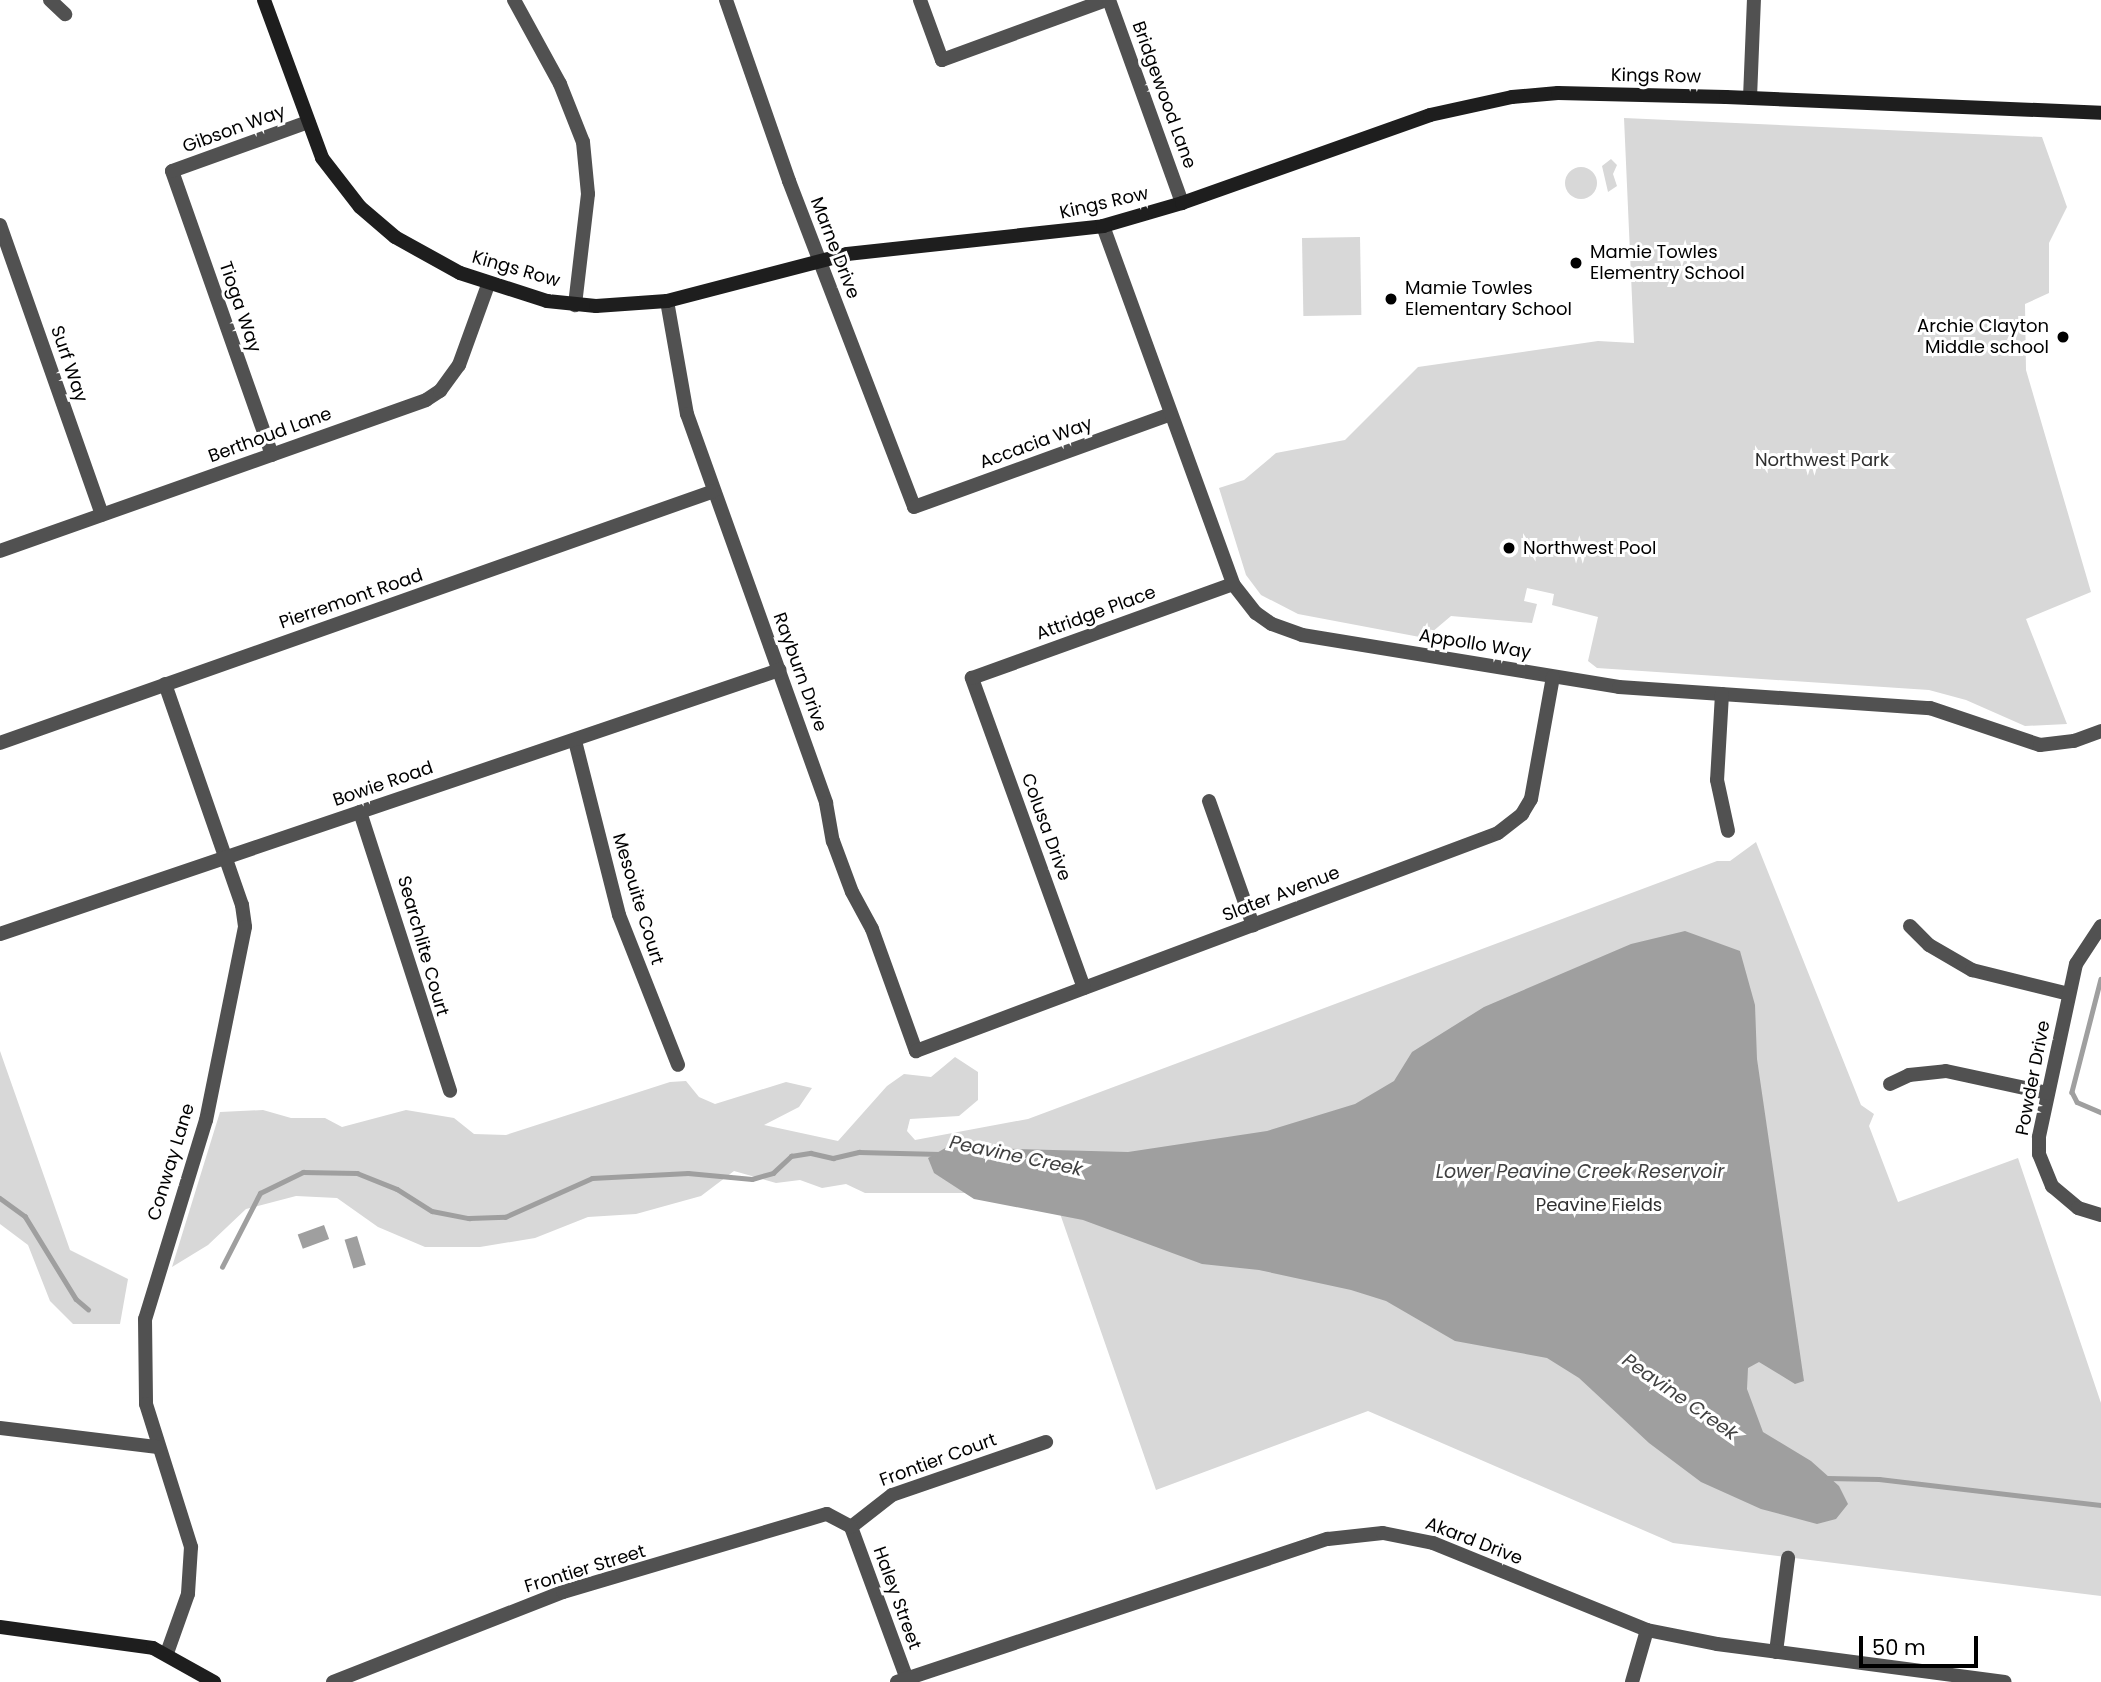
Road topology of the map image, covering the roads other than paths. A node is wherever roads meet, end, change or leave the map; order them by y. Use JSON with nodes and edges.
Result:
{"nodes":[{"id":1,"x":50,"y":0,"type":"edge"},
{"id":2,"x":264,"y":0,"type":"edge"},
{"id":3,"x":514,"y":0,"type":"edge"},
{"id":4,"x":726,"y":0,"type":"edge"},
{"id":5,"x":920,"y":0,"type":"edge"},
{"id":6,"x":1108,"y":0,"type":"edge"},
{"id":7,"x":1754,"y":0,"type":"edge"},
{"id":8,"x":65,"y":14,"type":"dead end"},
{"id":9,"x":1750,"y":98,"type":"junction"},
{"id":10,"x":2101,"y":113,"type":"edge"},
{"id":11,"x":308,"y":122,"type":"junction"},
{"id":12,"x":172,"y":171,"type":"joint"},
{"id":13,"x":1182,"y":203,"type":"junction"},
{"id":14,"x":0,"y":225,"type":"edge"},
{"id":15,"x":1103,"y":226,"type":"junction"},
{"id":16,"x":819,"y":259,"type":"junction"},
{"id":17,"x":488,"y":285,"type":"junction"},
{"id":18,"x":667,"y":301,"type":"junction"},
{"id":19,"x":575,"y":304,"type":"junction"},
{"id":20,"x":1171,"y":414,"type":"junction"},
{"id":21,"x":272,"y":455,"type":"junction"},
{"id":22,"x":714,"y":491,"type":"junction"},
{"id":23,"x":914,"y":507,"type":"joint"},
{"id":24,"x":102,"y":515,"type":"junction"},
{"id":25,"x":0,"y":551,"type":"edge"},
{"id":26,"x":1233,"y":584,"type":"junction"},
{"id":27,"x":779,"y":670,"type":"junction"},
{"id":28,"x":1553,"y":677,"type":"junction"},
{"id":29,"x":972,"y":678,"type":"joint"},
{"id":30,"x":165,"y":684,"type":"junction"},
{"id":31,"x":1722,"y":694,"type":"junction"},
{"id":32,"x":2101,"y":731,"type":"edge"},
{"id":33,"x":575,"y":741,"type":"junction"},
{"id":34,"x":0,"y":743,"type":"edge"},
{"id":35,"x":1209,"y":801,"type":"dead end"},
{"id":36,"x":360,"y":812,"type":"junction"},
{"id":37,"x":1728,"y":831,"type":"dead end"},
{"id":38,"x":227,"y":859,"type":"junction"},
{"id":39,"x":1253,"y":925,"type":"junction"},
{"id":40,"x":1910,"y":926,"type":"dead end"},
{"id":41,"x":2101,"y":926,"type":"edge"},
{"id":42,"x":0,"y":934,"type":"edge"},
{"id":43,"x":1084,"y":988,"type":"junction"},
{"id":44,"x":2069,"y":994,"type":"junction"},
{"id":45,"x":916,"y":1051,"type":"joint"},
{"id":46,"x":678,"y":1065,"type":"dead end"},
{"id":47,"x":1890,"y":1084,"type":"dead end"},
{"id":48,"x":450,"y":1091,"type":"dead end"},
{"id":49,"x":2048,"y":1093,"type":"junction"},
{"id":50,"x":2101,"y":1216,"type":"edge"},
{"id":51,"x":0,"y":1428,"type":"edge"},
{"id":52,"x":1046,"y":1441,"type":"dead end"},
{"id":53,"x":158,"y":1447,"type":"junction"},
{"id":54,"x":851,"y":1527,"type":"junction"},
{"id":55,"x":1788,"y":1558,"type":"dead end"},
{"id":56,"x":0,"y":1627,"type":"edge"},
{"id":57,"x":1647,"y":1630,"type":"junction"},
{"id":58,"x":1776,"y":1651,"type":"junction"},
{"id":59,"x":167,"y":1653,"type":"junction"},
{"id":60,"x":904,"y":1681,"type":"edge"},
{"id":61,"x":214,"y":1682,"type":"edge"},
{"id":62,"x":334,"y":1682,"type":"edge"},
{"id":63,"x":1632,"y":1682,"type":"edge"},
{"id":64,"x":2005,"y":1682,"type":"edge"}],
"edges":[{"from":1,"to":8,"type":"street"},
{"from":2,"to":11,"type":"main road","name":"Kings Row"},
{"from":3,"to":19,"type":"street"},
{"from":4,"to":16,"type":"street","name":"Marne Drive"},
{"from":5,"to":6,"type":"street"},
{"from":6,"to":13,"type":"street","name":"Bridgewood Lane"},
{"from":7,"to":9,"type":"street"},
{"from":9,"to":10,"type":"main road","name":"Kings Row"},
{"from":9,"to":13,"type":"main road","name":"Kings Row"},
{"from":11,"to":12,"type":"street","name":"Gibson Way"},
{"from":11,"to":17,"type":"main road","name":"Kings Row"},
{"from":12,"to":21,"type":"street","name":"Tioga Way"},
{"from":13,"to":15,"type":"main road","name":"Kings Row"},
{"from":14,"to":24,"type":"street","name":"Surf Way"},
{"from":15,"to":16,"type":"main road","name":"Kings Row"},
{"from":15,"to":20,"type":"street","name":"Appollo Way"},
{"from":16,"to":18,"type":"main road","name":"Kings Row"},
{"from":16,"to":23,"type":"street","name":"Marne Drive"},
{"from":17,"to":19,"type":"main road","name":"Kings Row"},
{"from":17,"to":21,"type":"street","name":"Berthoud Lane"},
{"from":18,"to":19,"type":"main road","name":"Kings Row"},
{"from":18,"to":22,"type":"street","name":"Rayburn Drive"},
{"from":20,"to":23,"type":"street","name":"Accacia Way"},
{"from":20,"to":26,"type":"street","name":"Appollo Way"},
{"from":21,"to":24,"type":"street","name":"Berthoud Lane"},
{"from":22,"to":27,"type":"street","name":"Rayburn Drive"},
{"from":22,"to":30,"type":"street","name":"Pierremont Road"},
{"from":24,"to":25,"type":"street","name":"Berthoud Lane"},
{"from":26,"to":28,"type":"street","name":"Appollo Way"},
{"from":26,"to":29,"type":"street","name":"Attridge Place"},
{"from":27,"to":33,"type":"street","name":"Bowie Road"},
{"from":27,"to":45,"type":"street","name":"Rayburn Drive"},
{"from":28,"to":31,"type":"street","name":"Appollo Way"},
{"from":28,"to":39,"type":"street","name":"Slater Avenue"},
{"from":29,"to":43,"type":"street","name":"Colusa Drive"},
{"from":30,"to":34,"type":"street","name":"Pierremont Road"},
{"from":30,"to":38,"type":"street","name":"Conway Lane"},
{"from":31,"to":32,"type":"street","name":"Appollo Way"},
{"from":31,"to":37,"type":"street"},
{"from":33,"to":36,"type":"street","name":"Bowie Road"},
{"from":33,"to":46,"type":"street","name":"Mesouite Court"},
{"from":35,"to":39,"type":"street"},
{"from":36,"to":38,"type":"street","name":"Bowie Road"},
{"from":36,"to":48,"type":"street","name":"Searchlite Court"},
{"from":38,"to":42,"type":"street","name":"Bowie Road"},
{"from":38,"to":53,"type":"street","name":"Conway Lane"},
{"from":39,"to":43,"type":"street","name":"Slater Avenue"},
{"from":40,"to":44,"type":"street"},
{"from":41,"to":44,"type":"street","name":"Powder Drive"},
{"from":43,"to":45,"type":"street","name":"Slater Avenue"},
{"from":44,"to":49,"type":"street","name":"Powder Drive"},
{"from":47,"to":49,"type":"street"},
{"from":49,"to":50,"type":"street","name":"Powder Drive"},
{"from":51,"to":53,"type":"street"},
{"from":52,"to":54,"type":"street","name":"Frontier Court"},
{"from":53,"to":59,"type":"street","name":"Conway Lane"},
{"from":54,"to":60,"type":"street","name":"Haley Street"},
{"from":54,"to":62,"type":"street","name":"Frontier Street"},
{"from":55,"to":58,"type":"street"},
{"from":56,"to":59,"type":"main road"},
{"from":57,"to":58,"type":"street","name":"Akard Drive"},
{"from":57,"to":60,"type":"street","name":"Akard Drive"},
{"from":57,"to":63,"type":"street"},
{"from":58,"to":64,"type":"street","name":"Akard Drive"},
{"from":59,"to":61,"type":"main road"}]}
